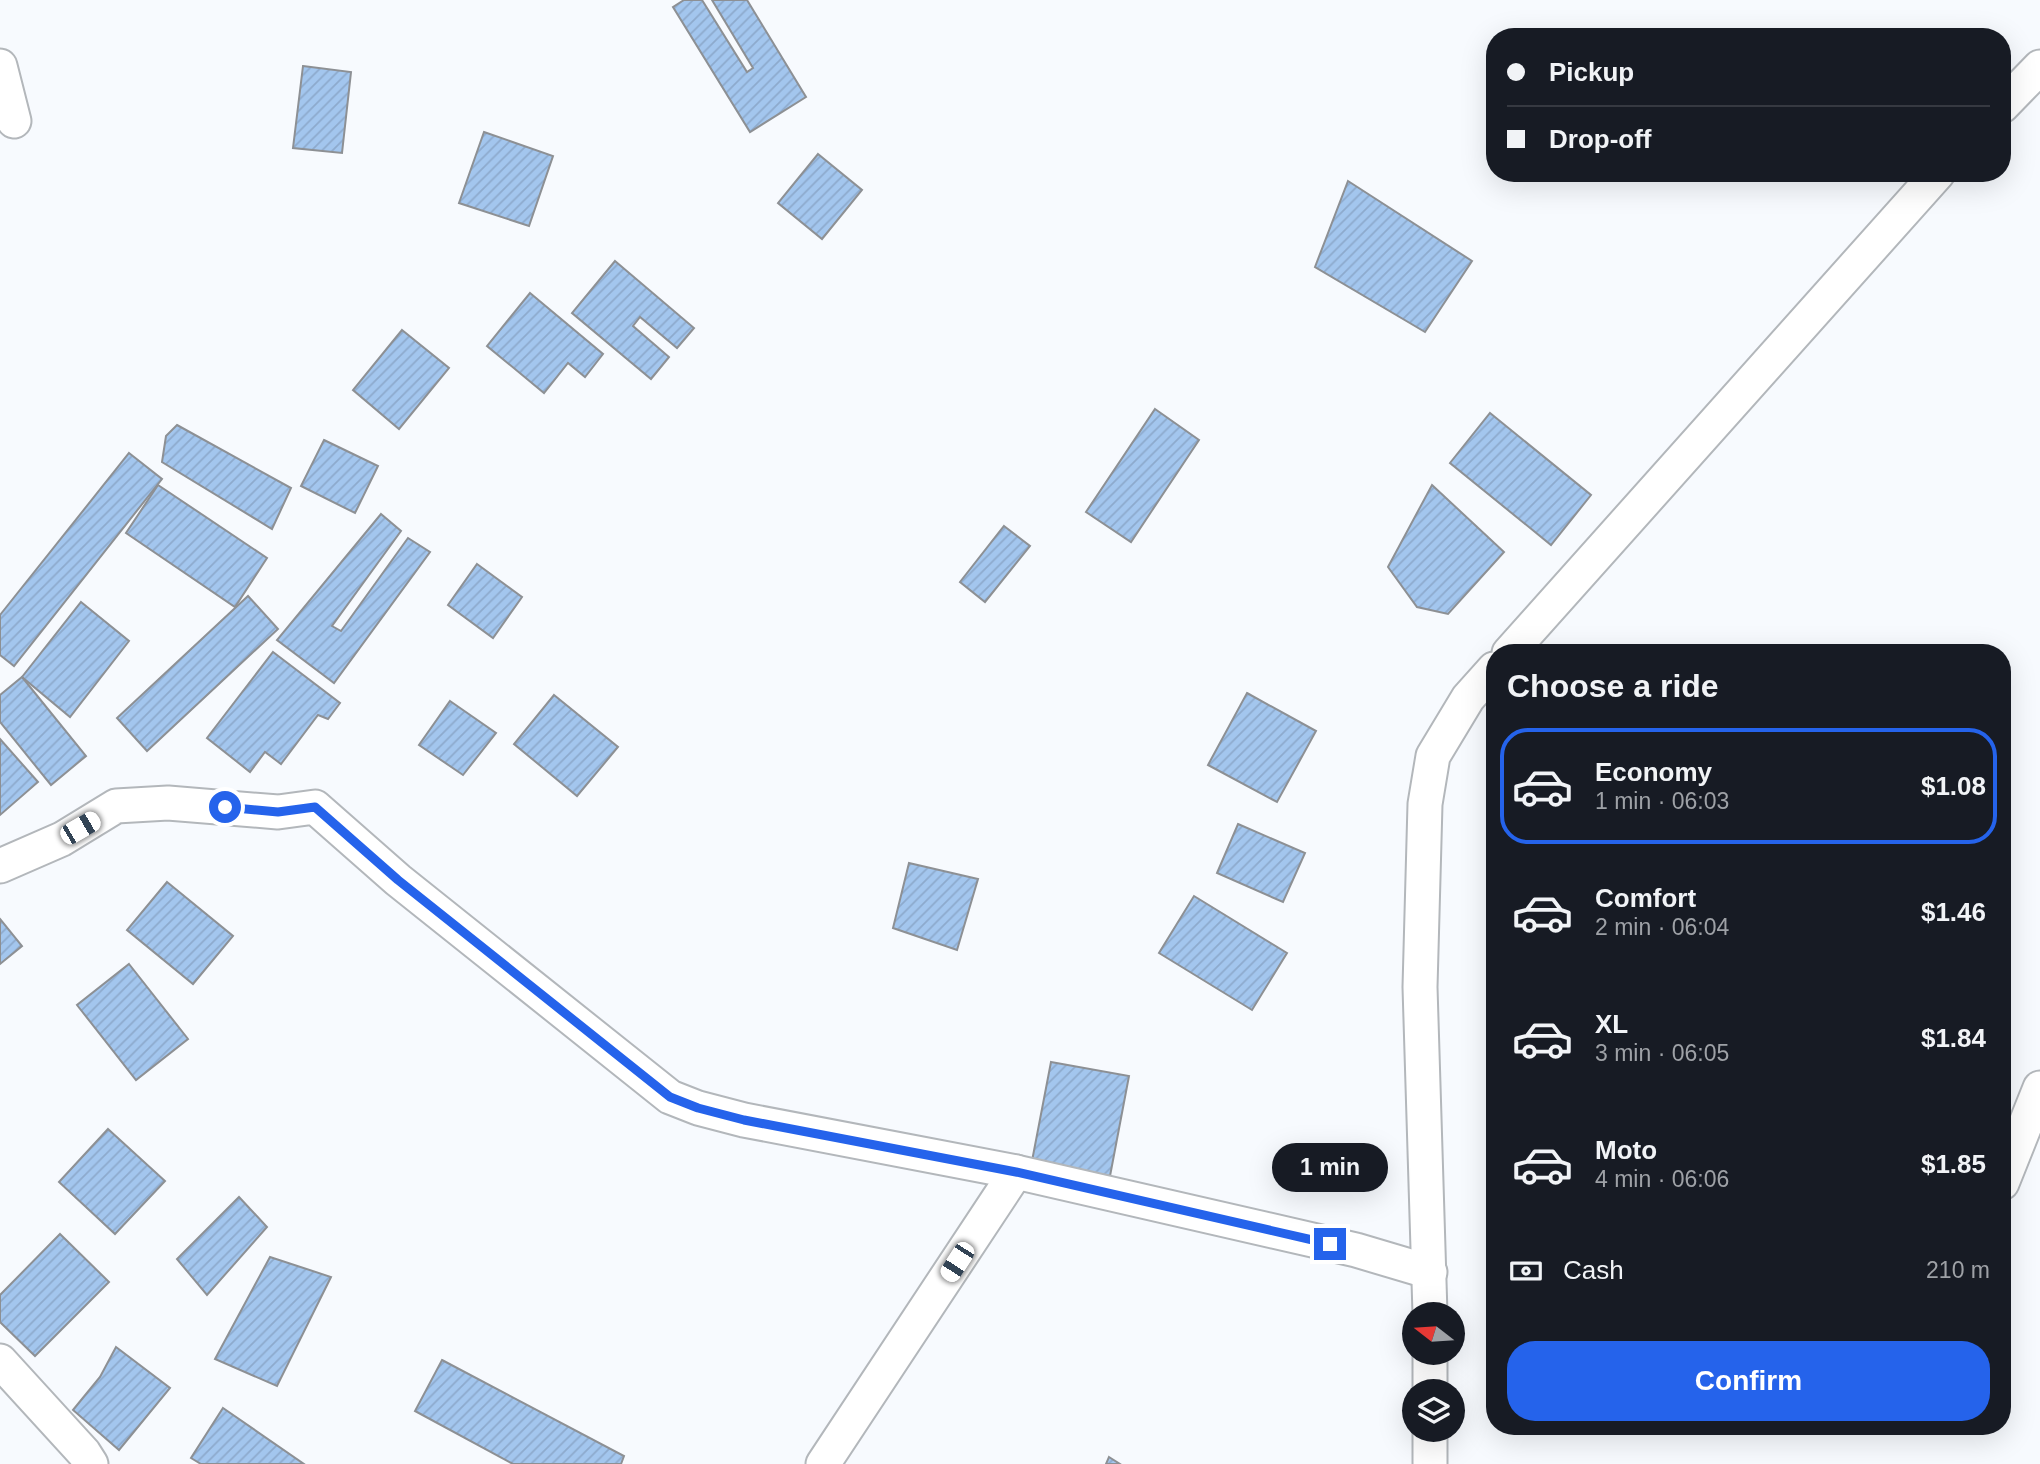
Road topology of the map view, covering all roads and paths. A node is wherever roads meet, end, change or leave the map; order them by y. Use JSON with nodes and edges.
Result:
{"nodes":[{"id":1,"x":0,"y":66,"type":"edge"},
{"id":2,"x":2040,"y":67,"type":"edge"},
{"id":3,"x":2011,"y":97,"type":"edge"},
{"id":4,"x":13,"y":121,"type":"dead end"},
{"id":5,"x":1930,"y":182,"type":"edge"},
{"id":6,"x":1517,"y":644,"type":"edge"},
{"id":7,"x":1486,"y":678,"type":"edge"},
{"id":8,"x":0,"y":866,"type":"edge"},
{"id":9,"x":2040,"y":1088,"type":"edge"},
{"id":10,"x":2011,"y":1160,"type":"edge"},
{"id":11,"x":1016,"y":1172,"type":"junction"},
{"id":12,"x":1430,"y":1272,"type":"junction"},
{"id":13,"x":1430,"y":1302,"type":"edge"},
{"id":14,"x":0,"y":1361,"type":"edge"},
{"id":15,"x":1430,"y":1442,"type":"edge"},
{"id":16,"x":91,"y":1464,"type":"edge"},
{"id":17,"x":822,"y":1464,"type":"edge"},
{"id":18,"x":1430,"y":1464,"type":"edge"}],
"edges":[{"from":1,"to":4,"type":"street"},
{"from":2,"to":3,"type":"street"},
{"from":5,"to":6,"type":"street"},
{"from":7,"to":12,"type":"street"},
{"from":8,"to":11,"type":"street"},
{"from":9,"to":10,"type":"street"},
{"from":11,"to":12,"type":"street"},
{"from":11,"to":17,"type":"street"},
{"from":12,"to":13,"type":"street"},
{"from":14,"to":16,"type":"street"},
{"from":15,"to":18,"type":"street"}]}
